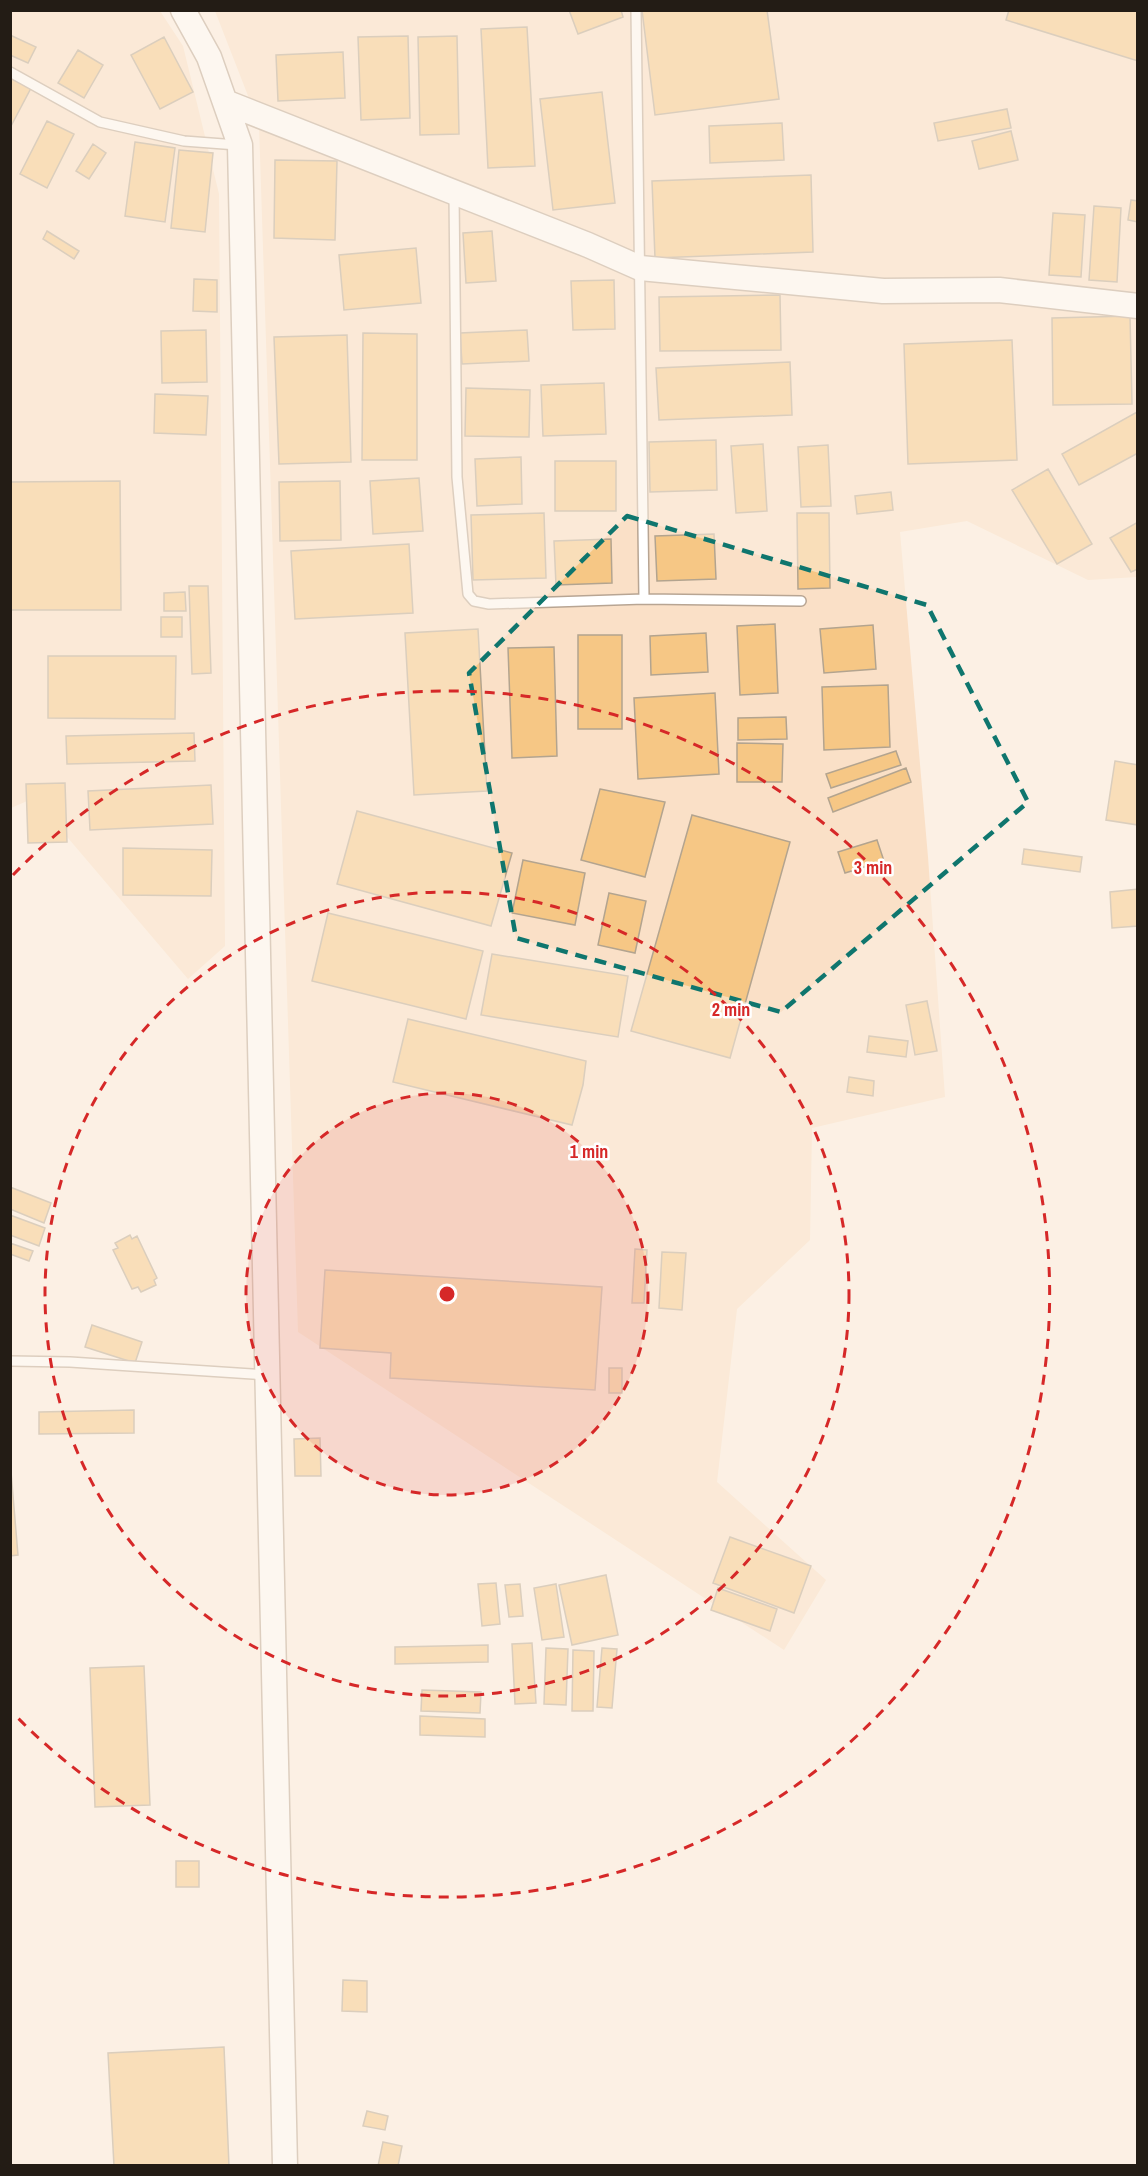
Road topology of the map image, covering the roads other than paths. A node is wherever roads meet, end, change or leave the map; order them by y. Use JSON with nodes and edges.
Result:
{"nodes":[{"id":1,"x":183,"y":10,"type":"edge"},
{"id":2,"x":636,"y":10,"type":"edge"},
{"id":3,"x":10,"y":72,"type":"edge"},
{"id":4,"x":225,"y":102,"type":"junction"},
{"id":5,"x":240,"y":145,"type":"junction"},
{"id":6,"x":454,"y":192,"type":"junction"},
{"id":7,"x":640,"y":268,"type":"junction"},
{"id":8,"x":1137,"y":306,"type":"edge"},
{"id":9,"x":644,"y":599,"type":"junction"},
{"id":10,"x":801,"y":601,"type":"dead end"},
{"id":11,"x":10,"y":1361,"type":"edge"},
{"id":12,"x":267,"y":1375,"type":"junction"},
{"id":13,"x":285,"y":2166,"type":"edge"}],
"edges":[{"from":1,"to":4,"type":"street"},
{"from":2,"to":7,"type":"lane"},
{"from":3,"to":5,"type":"lane"},
{"from":4,"to":5,"type":"street"},
{"from":4,"to":6,"type":"street"},
{"from":5,"to":12,"type":"street"},
{"from":6,"to":7,"type":"street"},
{"from":6,"to":9,"type":"lane"},
{"from":7,"to":8,"type":"street"},
{"from":7,"to":9,"type":"lane"},
{"from":9,"to":10,"type":"lane"},
{"from":11,"to":12,"type":"lane"},
{"from":12,"to":13,"type":"street"}]}
